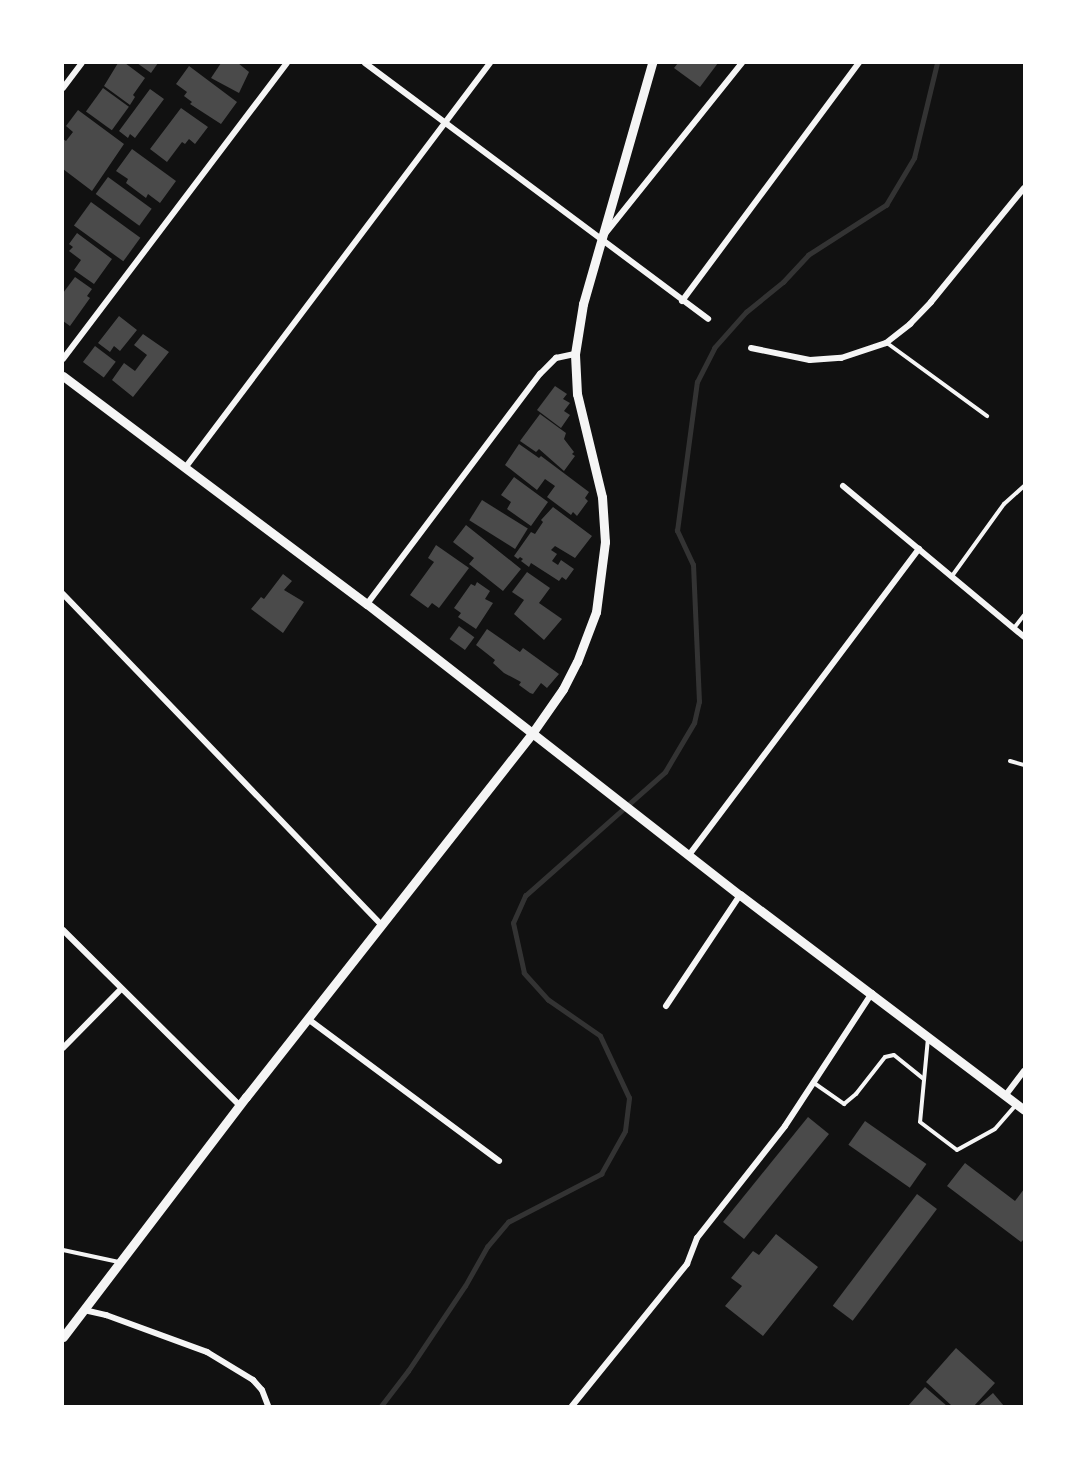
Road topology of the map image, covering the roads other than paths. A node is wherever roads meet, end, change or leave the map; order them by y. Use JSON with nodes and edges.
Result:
{"nodes":[{"id":1,"x":81,"y":63,"type":"edge"},
{"id":2,"x":287,"y":63,"type":"edge"},
{"id":3,"x":365,"y":63,"type":"edge"},
{"id":4,"x":490,"y":63,"type":"edge"},
{"id":5,"x":652,"y":63,"type":"edge"},
{"id":6,"x":742,"y":63,"type":"edge"},
{"id":7,"x":859,"y":63,"type":"edge"},
{"id":8,"x":63,"y":88,"type":"edge"},
{"id":9,"x":445,"y":124,"type":"junction"},
{"id":10,"x":1024,"y":188,"type":"edge"},
{"id":11,"x":600,"y":240,"type":"junction"},
{"id":12,"x":682,"y":301,"type":"junction"},
{"id":13,"x":708,"y":319,"type":"dead end"},
{"id":14,"x":886,"y":343,"type":"junction"},
{"id":15,"x":751,"y":348,"type":"dead end"},
{"id":16,"x":574,"y":354,"type":"junction"},
{"id":17,"x":63,"y":359,"type":"edge"},
{"id":18,"x":63,"y":376,"type":"edge"},
{"id":19,"x":987,"y":416,"type":"dead end"},
{"id":20,"x":185,"y":468,"type":"junction"},
{"id":21,"x":843,"y":486,"type":"dead end"},
{"id":22,"x":1024,"y":486,"type":"edge"},
{"id":23,"x":919,"y":549,"type":"junction"},
{"id":24,"x":952,"y":576,"type":"junction"},
{"id":25,"x":63,"y":594,"type":"edge"},
{"id":26,"x":368,"y":604,"type":"junction"},
{"id":27,"x":1024,"y":615,"type":"edge"},
{"id":28,"x":1014,"y":628,"type":"junction"},
{"id":29,"x":1024,"y":637,"type":"edge"},
{"id":30,"x":533,"y":732,"type":"junction"},
{"id":31,"x":1010,"y":761,"type":"dead end"},
{"id":32,"x":1024,"y":765,"type":"edge"},
{"id":33,"x":689,"y":855,"type":"junction"},
{"id":34,"x":740,"y":895,"type":"junction"},
{"id":35,"x":381,"y":924,"type":"junction"},
{"id":36,"x":63,"y":930,"type":"edge"},
{"id":37,"x":121,"y":989,"type":"junction"},
{"id":38,"x":872,"y":993,"type":"junction"},
{"id":39,"x":666,"y":1006,"type":"dead end"},
{"id":40,"x":308,"y":1019,"type":"junction"},
{"id":41,"x":928,"y":1038,"type":"junction"},
{"id":42,"x":63,"y":1048,"type":"edge"},
{"id":43,"x":1024,"y":1071,"type":"edge"},
{"id":44,"x":924,"y":1079,"type":"junction"},
{"id":45,"x":814,"y":1083,"type":"junction"},
{"id":46,"x":1005,"y":1096,"type":"junction"},
{"id":47,"x":240,"y":1106,"type":"junction"},
{"id":48,"x":1020,"y":1107,"type":"edge"},
{"id":49,"x":500,"y":1161,"type":"dead end"},
{"id":50,"x":63,"y":1250,"type":"edge"},
{"id":51,"x":120,"y":1262,"type":"junction"},
{"id":52,"x":84,"y":1310,"type":"junction"},
{"id":53,"x":63,"y":1337,"type":"edge"},
{"id":54,"x":268,"y":1406,"type":"edge"},
{"id":55,"x":572,"y":1406,"type":"edge"}],
"edges":[{"from":1,"to":8,"type":"street"},
{"from":2,"to":17,"type":"street"},
{"from":3,"to":9,"type":"street"},
{"from":4,"to":9,"type":"street"},
{"from":5,"to":11,"type":"street"},
{"from":6,"to":11,"type":"street"},
{"from":7,"to":12,"type":"street"},
{"from":9,"to":11,"type":"street"},
{"from":9,"to":20,"type":"street"},
{"from":10,"to":14,"type":"street"},
{"from":11,"to":12,"type":"street"},
{"from":11,"to":16,"type":"street"},
{"from":12,"to":13,"type":"street"},
{"from":14,"to":15,"type":"street"},
{"from":14,"to":19,"type":"lane"},
{"from":16,"to":26,"type":"street"},
{"from":16,"to":30,"type":"street"},
{"from":18,"to":20,"type":"street"},
{"from":20,"to":26,"type":"street"},
{"from":21,"to":23,"type":"street"},
{"from":22,"to":24,"type":"lane"},
{"from":23,"to":24,"type":"street"},
{"from":23,"to":33,"type":"street"},
{"from":24,"to":28,"type":"street"},
{"from":25,"to":35,"type":"street"},
{"from":26,"to":30,"type":"street"},
{"from":27,"to":28,"type":"lane"},
{"from":28,"to":29,"type":"street"},
{"from":30,"to":33,"type":"street"},
{"from":30,"to":35,"type":"street"},
{"from":31,"to":32,"type":"lane"},
{"from":33,"to":34,"type":"street"},
{"from":34,"to":38,"type":"street"},
{"from":34,"to":39,"type":"street"},
{"from":35,"to":40,"type":"street"},
{"from":36,"to":37,"type":"street"},
{"from":37,"to":42,"type":"street"},
{"from":37,"to":47,"type":"street"},
{"from":38,"to":41,"type":"street"},
{"from":38,"to":45,"type":"street"},
{"from":40,"to":47,"type":"street"},
{"from":40,"to":49,"type":"street"},
{"from":41,"to":44,"type":"lane"},
{"from":41,"to":46,"type":"street"},
{"from":43,"to":46,"type":"street"},
{"from":44,"to":45,"type":"lane"},
{"from":44,"to":48,"type":"lane"},
{"from":45,"to":55,"type":"street"},
{"from":46,"to":48,"type":"street"},
{"from":47,"to":51,"type":"street"},
{"from":50,"to":51,"type":"lane"},
{"from":51,"to":52,"type":"street"},
{"from":52,"to":53,"type":"street"},
{"from":52,"to":54,"type":"street"}]}
